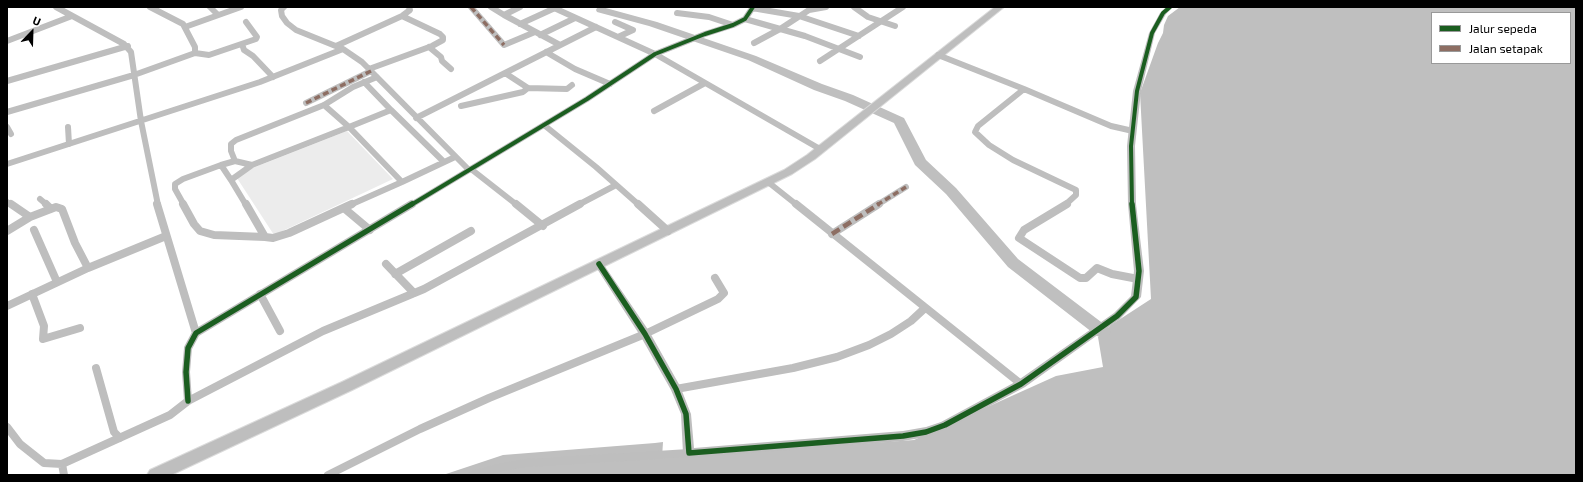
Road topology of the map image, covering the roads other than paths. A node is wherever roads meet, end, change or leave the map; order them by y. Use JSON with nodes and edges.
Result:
{"nodes":[{"id":1,"x":56,"y":7,"type":"edge"},
{"id":2,"x":150,"y":7,"type":"edge"},
{"id":3,"x":210,"y":7,"type":"edge"},
{"id":4,"x":241,"y":7,"type":"edge"},
{"id":5,"x":284,"y":7,"type":"edge"},
{"id":6,"x":409,"y":7,"type":"edge"},
{"id":7,"x":471,"y":7,"type":"edge"},
{"id":8,"x":491,"y":7,"type":"edge"},
{"id":9,"x":520,"y":7,"type":"edge"},
{"id":10,"x":826,"y":7,"type":"edge"},
{"id":11,"x":854,"y":7,"type":"edge"},
{"id":12,"x":903,"y":7,"type":"edge"},
{"id":13,"x":1000,"y":7,"type":"edge"},
{"id":14,"x":1170,"y":7,"type":"edge"},
{"id":15,"x":554,"y":8,"type":"edge"},
{"id":16,"x":752,"y":8,"type":"edge"},
{"id":17,"x":677,"y":13,"type":"dead end"},
{"id":18,"x":218,"y":15,"type":"junction"},
{"id":19,"x":504,"y":15,"type":"junction"},
{"id":20,"x":72,"y":16,"type":"junction"},
{"id":21,"x":402,"y":16,"type":"junction"},
{"id":22,"x":798,"y":16,"type":"junction"},
{"id":23,"x":575,"y":18,"type":"junction"},
{"id":24,"x":745,"y":19,"type":"junction"},
{"id":25,"x":246,"y":22,"type":"dead end"},
{"id":26,"x":615,"y":22,"type":"dead end"},
{"id":27,"x":880,"y":22,"type":"junction"},
{"id":28,"x":520,"y":24,"type":"junction"},
{"id":29,"x":734,"y":25,"type":"junction"},
{"id":30,"x":895,"y":26,"type":"dead end"},
{"id":31,"x":185,"y":27,"type":"junction"},
{"id":32,"x":596,"y":27,"type":"junction"},
{"id":33,"x":780,"y":29,"type":"junction"},
{"id":34,"x":535,"y":32,"type":"junction"},
{"id":35,"x":540,"y":35,"type":"junction"},
{"id":36,"x":859,"y":36,"type":"junction"},
{"id":37,"x":618,"y":38,"type":"junction"},
{"id":38,"x":7,"y":41,"type":"edge"},
{"id":39,"x":754,"y":43,"type":"dead end"},
{"id":40,"x":242,"y":44,"type":"junction"},
{"id":41,"x":560,"y":45,"type":"junction"},
{"id":42,"x":128,"y":46,"type":"junction"},
{"id":43,"x":336,"y":46,"type":"junction"},
{"id":44,"x":429,"y":47,"type":"junction"},
{"id":45,"x":343,"y":48,"type":"junction"},
{"id":46,"x":838,"y":48,"type":"junction"},
{"id":47,"x":546,"y":52,"type":"junction"},
{"id":48,"x":195,"y":53,"type":"junction"},
{"id":49,"x":655,"y":54,"type":"junction"},
{"id":50,"x":938,"y":56,"type":"junction"},
{"id":51,"x":860,"y":57,"type":"dead end"},
{"id":52,"x":820,"y":61,"type":"dead end"},
{"id":53,"x":451,"y":69,"type":"dead end"},
{"id":54,"x":370,"y":70,"type":"junction"},
{"id":55,"x":505,"y":73,"type":"junction"},
{"id":56,"x":134,"y":75,"type":"junction"},
{"id":57,"x":273,"y":77,"type":"junction"},
{"id":58,"x":377,"y":77,"type":"junction"},
{"id":59,"x":7,"y":81,"type":"edge"},
{"id":60,"x":364,"y":82,"type":"junction"},
{"id":61,"x":705,"y":83,"type":"junction"},
{"id":62,"x":572,"y":84,"type":"dead end"},
{"id":63,"x":610,"y":84,"type":"junction"},
{"id":64,"x":528,"y":88,"type":"junction"},
{"id":65,"x":1024,"y":89,"type":"junction"},
{"id":66,"x":306,"y":103,"type":"dead end"},
{"id":67,"x":324,"y":105,"type":"junction"},
{"id":68,"x":461,"y":106,"type":"dead end"},
{"id":69,"x":391,"y":110,"type":"junction"},
{"id":70,"x":654,"y":111,"type":"dead end"},
{"id":71,"x":7,"y":112,"type":"edge"},
{"id":72,"x":416,"y":118,"type":"junction"},
{"id":73,"x":141,"y":121,"type":"junction"},
{"id":74,"x":544,"y":125,"type":"junction"},
{"id":75,"x":7,"y":127,"type":"edge"},
{"id":76,"x":68,"y":127,"type":"dead end"},
{"id":77,"x":349,"y":127,"type":"junction"},
{"id":78,"x":1133,"y":131,"type":"junction"},
{"id":79,"x":11,"y":134,"type":"dead end"},
{"id":80,"x":69,"y":144,"type":"junction"},
{"id":81,"x":820,"y":149,"type":"junction"},
{"id":82,"x":455,"y":157,"type":"junction"},
{"id":83,"x":235,"y":161,"type":"junction"},
{"id":84,"x":444,"y":162,"type":"junction"},
{"id":85,"x":7,"y":164,"type":"edge"},
{"id":86,"x":221,"y":165,"type":"junction"},
{"id":87,"x":252,"y":165,"type":"junction"},
{"id":88,"x":470,"y":170,"type":"junction"},
{"id":89,"x":231,"y":180,"type":"junction"},
{"id":90,"x":402,"y":182,"type":"junction"},
{"id":91,"x":768,"y":182,"type":"junction"},
{"id":92,"x":616,"y":185,"type":"junction"},
{"id":93,"x":906,"y":187,"type":"dead end"},
{"id":94,"x":40,"y":199,"type":"dead end"},
{"id":95,"x":7,"y":202,"type":"edge"},
{"id":96,"x":51,"y":209,"type":"junction"},
{"id":97,"x":345,"y":209,"type":"junction"},
{"id":98,"x":30,"y":217,"type":"junction"},
{"id":99,"x":543,"y":226,"type":"junction"},
{"id":100,"x":34,"y":230,"type":"dead end"},
{"id":101,"x":370,"y":230,"type":"junction"},
{"id":102,"x":7,"y":231,"type":"edge"},
{"id":103,"x":472,"y":231,"type":"dead end"},
{"id":104,"x":668,"y":231,"type":"junction"},
{"id":105,"x":832,"y":234,"type":"junction"},
{"id":106,"x":166,"y":236,"type":"junction"},
{"id":107,"x":264,"y":237,"type":"junction"},
{"id":108,"x":386,"y":264,"type":"dead end"},
{"id":109,"x":599,"y":264,"type":"junction"},
{"id":110,"x":88,"y":268,"type":"junction"},
{"id":111,"x":396,"y":274,"type":"junction"},
{"id":112,"x":715,"y":278,"type":"dead end"},
{"id":113,"x":1138,"y":279,"type":"junction"},
{"id":114,"x":57,"y":282,"type":"junction"},
{"id":115,"x":414,"y":293,"type":"junction"},
{"id":116,"x":32,"y":294,"type":"junction"},
{"id":117,"x":260,"y":294,"type":"junction"},
{"id":118,"x":7,"y":306,"type":"edge"},
{"id":119,"x":926,"y":308,"type":"junction"},
{"id":120,"x":80,"y":328,"type":"dead end"},
{"id":121,"x":280,"y":331,"type":"dead end"},
{"id":122,"x":196,"y":333,"type":"junction"},
{"id":123,"x":645,"y":334,"type":"junction"},
{"id":124,"x":96,"y":368,"type":"dead end"},
{"id":125,"x":1021,"y":384,"type":"junction"},
{"id":126,"x":676,"y":389,"type":"junction"},
{"id":127,"x":188,"y":401,"type":"junction"},
{"id":128,"x":7,"y":428,"type":"edge"},
{"id":129,"x":120,"y":438,"type":"junction"},
{"id":130,"x":689,"y":452,"type":"junction"},
{"id":131,"x":62,"y":464,"type":"junction"},
{"id":132,"x":334,"y":474,"type":"edge"},
{"id":133,"x":64,"y":475,"type":"edge"},
{"id":134,"x":155,"y":475,"type":"edge"},
{"id":135,"x":472,"y":475,"type":"edge"}],
"edges":[{"from":1,"to":20,"type":"street"},
{"from":2,"to":31,"type":"street"},
{"from":3,"to":18,"type":"street"},
{"from":4,"to":18,"type":"street"},
{"from":5,"to":43,"type":"street"},
{"from":6,"to":21,"type":"street"},
{"from":7,"to":34,"type":"street"},
{"from":8,"to":19,"type":"street"},
{"from":9,"to":19,"type":"street"},
{"from":10,"to":22,"type":"street"},
{"from":11,"to":27,"type":"street"},
{"from":12,"to":27,"type":"street"},
{"from":13,"to":50,"type":"highway"},
{"from":14,"to":78,"type":"street"},
{"from":15,"to":23,"type":"street"},
{"from":15,"to":28,"type":"street"},
{"from":16,"to":22,"type":"street"},
{"from":16,"to":24,"type":"street"},
{"from":17,"to":29,"type":"street"},
{"from":18,"to":31,"type":"street"},
{"from":19,"to":28,"type":"street"},
{"from":20,"to":38,"type":"street"},
{"from":20,"to":42,"type":"street"},
{"from":21,"to":43,"type":"street"},
{"from":21,"to":44,"type":"street"},
{"from":22,"to":33,"type":"street"},
{"from":22,"to":36,"type":"street"},
{"from":23,"to":32,"type":"street"},
{"from":23,"to":35,"type":"street"},
{"from":24,"to":29,"type":"street"},
{"from":24,"to":33,"type":"street"},
{"from":25,"to":40,"type":"street"},
{"from":26,"to":37,"type":"street"},
{"from":27,"to":30,"type":"street"},
{"from":27,"to":36,"type":"street"},
{"from":28,"to":34,"type":"street"},
{"from":29,"to":49,"type":"street"},
{"from":31,"to":48,"type":"street"},
{"from":32,"to":37,"type":"street"},
{"from":32,"to":41,"type":"street"},
{"from":33,"to":39,"type":"street"},
{"from":33,"to":46,"type":"street"},
{"from":34,"to":35,"type":"street"},
{"from":35,"to":41,"type":"street"},
{"from":36,"to":46,"type":"street"},
{"from":37,"to":49,"type":"street"},
{"from":40,"to":48,"type":"street"},
{"from":40,"to":57,"type":"street"},
{"from":41,"to":47,"type":"street"},
{"from":42,"to":56,"type":"street"},
{"from":42,"to":59,"type":"street"},
{"from":43,"to":45,"type":"street"},
{"from":44,"to":53,"type":"street"},
{"from":44,"to":54,"type":"street"},
{"from":45,"to":54,"type":"street"},
{"from":45,"to":57,"type":"street"},
{"from":46,"to":51,"type":"street"},
{"from":46,"to":52,"type":"street"},
{"from":47,"to":55,"type":"street"},
{"from":47,"to":63,"type":"street"},
{"from":48,"to":56,"type":"street"},
{"from":49,"to":61,"type":"street"},
{"from":49,"to":63,"type":"street"},
{"from":50,"to":65,"type":"street"},
{"from":50,"to":81,"type":"highway"},
{"from":54,"to":58,"type":"street"},
{"from":54,"to":66,"type":"street"},
{"from":55,"to":64,"type":"street"},
{"from":55,"to":72,"type":"street"},
{"from":56,"to":71,"type":"street"},
{"from":56,"to":73,"type":"street"},
{"from":57,"to":73,"type":"street"},
{"from":58,"to":60,"type":"street"},
{"from":58,"to":72,"type":"street"},
{"from":60,"to":67,"type":"street"},
{"from":60,"to":69,"type":"street"},
{"from":61,"to":70,"type":"street"},
{"from":61,"to":81,"type":"street"},
{"from":62,"to":64,"type":"street"},
{"from":63,"to":74,"type":"street"},
{"from":64,"to":68,"type":"street"},
{"from":65,"to":78,"type":"street"},
{"from":65,"to":113,"type":"street"},
{"from":67,"to":77,"type":"street"},
{"from":67,"to":83,"type":"street"},
{"from":69,"to":77,"type":"street"},
{"from":69,"to":84,"type":"street"},
{"from":72,"to":82,"type":"street"},
{"from":73,"to":80,"type":"street"},
{"from":73,"to":106,"type":"street"},
{"from":74,"to":88,"type":"street"},
{"from":74,"to":92,"type":"street"},
{"from":75,"to":79,"type":"street"},
{"from":76,"to":80,"type":"street"},
{"from":77,"to":87,"type":"street"},
{"from":77,"to":90,"type":"street"},
{"from":78,"to":113,"type":"street"},
{"from":80,"to":85,"type":"street"},
{"from":81,"to":91,"type":"highway"},
{"from":82,"to":84,"type":"street"},
{"from":82,"to":88,"type":"street"},
{"from":83,"to":86,"type":"street"},
{"from":83,"to":87,"type":"street"},
{"from":84,"to":90,"type":"street"},
{"from":86,"to":89,"type":"street"},
{"from":86,"to":107,"type":"street"},
{"from":87,"to":89,"type":"street"},
{"from":88,"to":99,"type":"street"},
{"from":88,"to":101,"type":"street"},
{"from":89,"to":107,"type":"street"},
{"from":90,"to":97,"type":"street"},
{"from":91,"to":104,"type":"highway"},
{"from":91,"to":105,"type":"street"},
{"from":92,"to":99,"type":"street"},
{"from":92,"to":104,"type":"street"},
{"from":93,"to":105,"type":"street"},
{"from":94,"to":96,"type":"street"},
{"from":95,"to":98,"type":"street"},
{"from":96,"to":98,"type":"street"},
{"from":96,"to":110,"type":"street"},
{"from":97,"to":101,"type":"street"},
{"from":97,"to":107,"type":"street"},
{"from":98,"to":102,"type":"street"},
{"from":99,"to":115,"type":"street"},
{"from":100,"to":114,"type":"street"},
{"from":101,"to":117,"type":"street"},
{"from":103,"to":111,"type":"street"},
{"from":104,"to":109,"type":"highway"},
{"from":105,"to":119,"type":"street"},
{"from":106,"to":110,"type":"street"},
{"from":106,"to":122,"type":"street"},
{"from":108,"to":111,"type":"street"},
{"from":109,"to":123,"type":"street"},
{"from":109,"to":134,"type":"highway"},
{"from":110,"to":114,"type":"street"},
{"from":111,"to":115,"type":"street"},
{"from":112,"to":123,"type":"street"},
{"from":113,"to":125,"type":"street"},
{"from":114,"to":116,"type":"street"},
{"from":115,"to":127,"type":"street"},
{"from":116,"to":118,"type":"street"},
{"from":116,"to":120,"type":"street"},
{"from":117,"to":121,"type":"street"},
{"from":117,"to":122,"type":"street"},
{"from":119,"to":125,"type":"street"},
{"from":119,"to":126,"type":"street"},
{"from":122,"to":127,"type":"street"},
{"from":123,"to":126,"type":"street"},
{"from":123,"to":132,"type":"street"},
{"from":124,"to":129,"type":"street"},
{"from":125,"to":130,"type":"street"},
{"from":126,"to":130,"type":"street"},
{"from":127,"to":129,"type":"street"},
{"from":128,"to":131,"type":"street"},
{"from":129,"to":131,"type":"street"},
{"from":130,"to":135,"type":"street"},
{"from":131,"to":133,"type":"street"}]}
